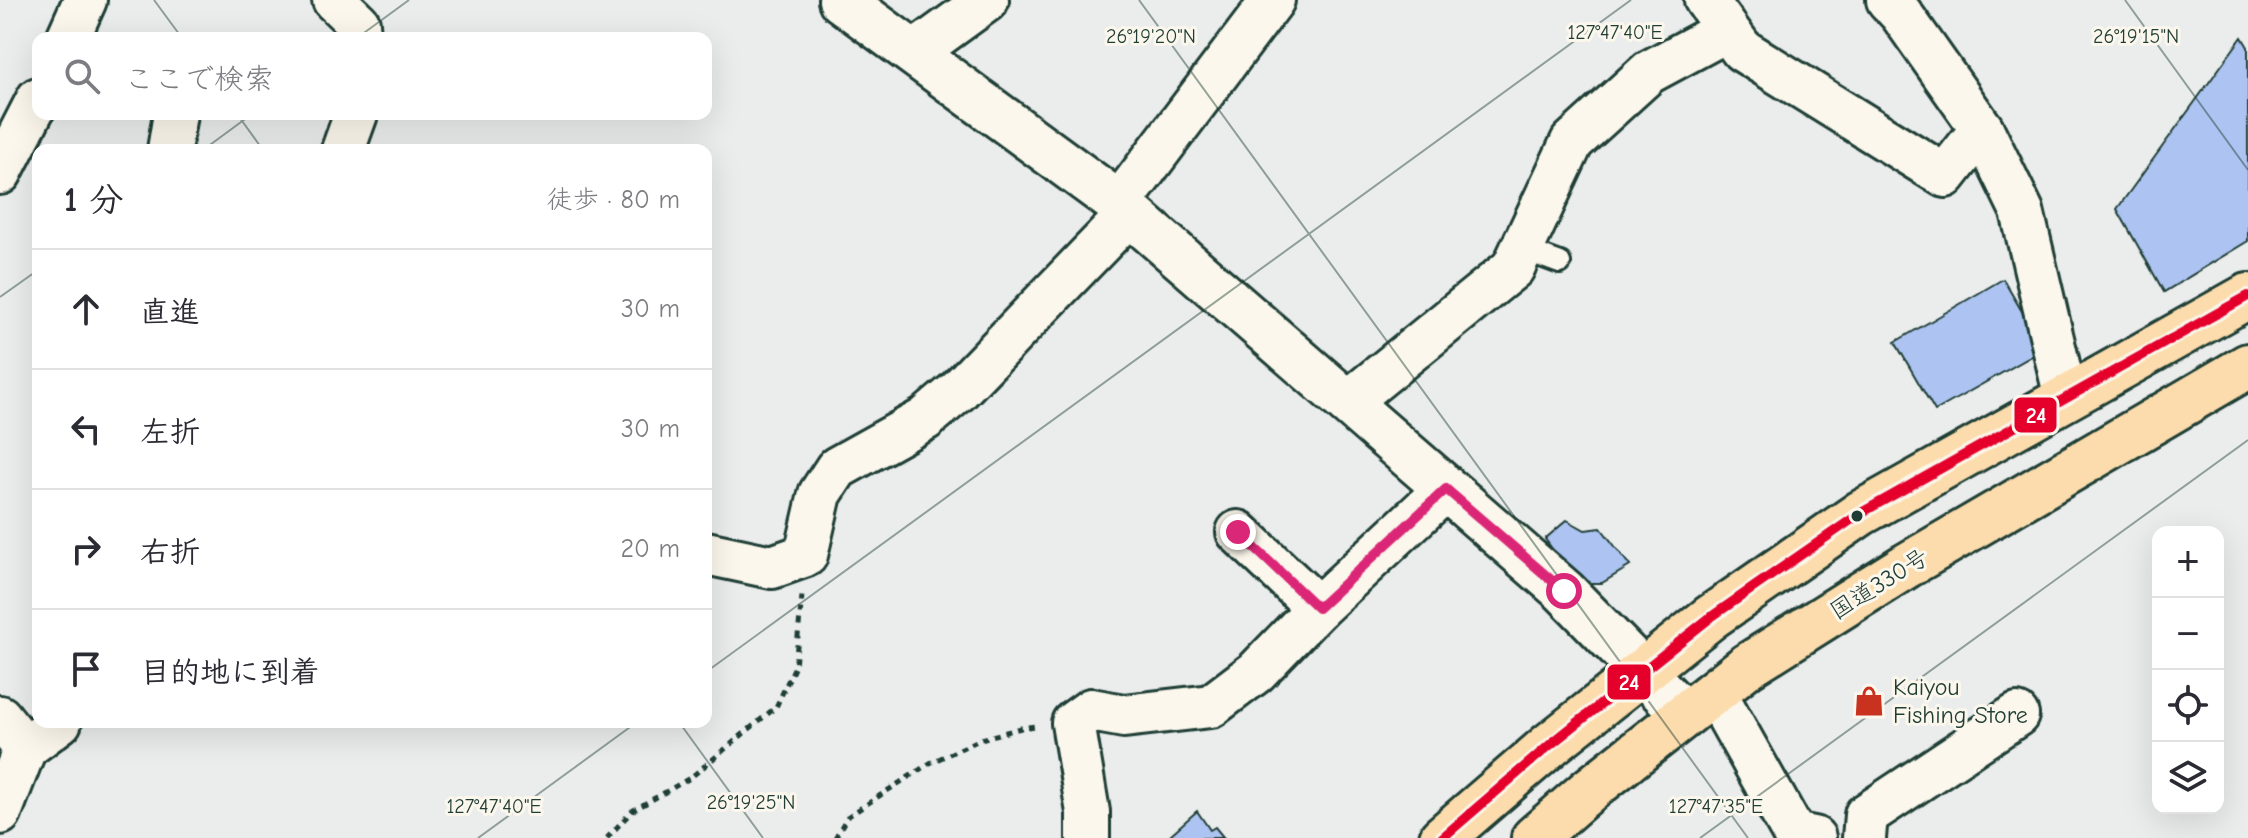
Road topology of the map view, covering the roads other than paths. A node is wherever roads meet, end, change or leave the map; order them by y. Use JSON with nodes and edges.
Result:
{"nodes":[{"id":1,"x":85,"y":0,"type":"edge"},
{"id":2,"x":334,"y":0,"type":"edge"},
{"id":3,"x":841,"y":0,"type":"edge"},
{"id":4,"x":987,"y":0,"type":"edge"},
{"id":5,"x":1273,"y":0,"type":"edge"},
{"id":6,"x":1888,"y":0,"type":"edge"},
{"id":7,"x":1717,"y":15,"type":"edge"},
{"id":8,"x":71,"y":32,"type":"edge"},
{"id":9,"x":359,"y":32,"type":"edge"},
{"id":10,"x":914,"y":53,"type":"junction"},
{"id":11,"x":22,"y":106,"type":"edge"},
{"id":12,"x":174,"y":120,"type":"edge"},
{"id":13,"x":354,"y":120,"type":"edge"},
{"id":14,"x":1982,"y":129,"type":"junction"},
{"id":15,"x":170,"y":144,"type":"edge"},
{"id":16,"x":345,"y":144,"type":"edge"},
{"id":17,"x":0,"y":173,"type":"edge"},
{"id":18,"x":1124,"y":208,"type":"junction"},
{"id":19,"x":2248,"y":296,"type":"edge"},
{"id":20,"x":2248,"y":366,"type":"edge"},
{"id":21,"x":2066,"y":398,"type":"junction"},
{"id":22,"x":1347,"y":403,"type":"junction"},
{"id":23,"x":1446,"y":489,"type":"junction"},
{"id":24,"x":1238,"y":532,"type":"dead end"},
{"id":25,"x":712,"y":554,"type":"edge"},
{"id":26,"x":1318,"y":608,"type":"junction"},
{"id":27,"x":1643,"y":671,"type":"junction"},
{"id":28,"x":1699,"y":703,"type":"junction"},
{"id":29,"x":2017,"y":715,"type":"dead end"},
{"id":30,"x":34,"y":728,"type":"edge"},
{"id":31,"x":12,"y":733,"type":"edge"},
{"id":32,"x":0,"y":813,"type":"edge"},
{"id":33,"x":1788,"y":832,"type":"edge"},
{"id":34,"x":1088,"y":838,"type":"edge"},
{"id":35,"x":1442,"y":838,"type":"edge"},
{"id":36,"x":1534,"y":838,"type":"edge"},
{"id":37,"x":1864,"y":838,"type":"edge"}],
"edges":[{"from":1,"to":8,"type":"street"},
{"from":2,"to":9,"type":"street"},
{"from":3,"to":10,"type":"street"},
{"from":4,"to":10,"type":"street"},
{"from":5,"to":18,"type":"street"},
{"from":6,"to":14,"type":"street"},
{"from":7,"to":14,"type":"street"},
{"from":7,"to":22,"type":"street"},
{"from":10,"to":18,"type":"street"},
{"from":11,"to":17,"type":"street"},
{"from":12,"to":15,"type":"street"},
{"from":13,"to":16,"type":"street"},
{"from":14,"to":21,"type":"street"},
{"from":18,"to":22,"type":"street"},
{"from":18,"to":25,"type":"street"},
{"from":19,"to":21,"type":"highway"},
{"from":20,"to":28,"type":"highway","name":"国道330号"},
{"from":21,"to":27,"type":"highway"},
{"from":22,"to":23,"type":"street"},
{"from":23,"to":26,"type":"street"},
{"from":23,"to":27,"type":"street"},
{"from":24,"to":26,"type":"street"},
{"from":26,"to":34,"type":"street"},
{"from":27,"to":28,"type":"street"},
{"from":27,"to":35,"type":"highway"},
{"from":28,"to":33,"type":"street"},
{"from":28,"to":36,"type":"highway","name":"国道330号"},
{"from":29,"to":37,"type":"street"},
{"from":30,"to":31,"type":"street"},
{"from":31,"to":32,"type":"street"}]}
